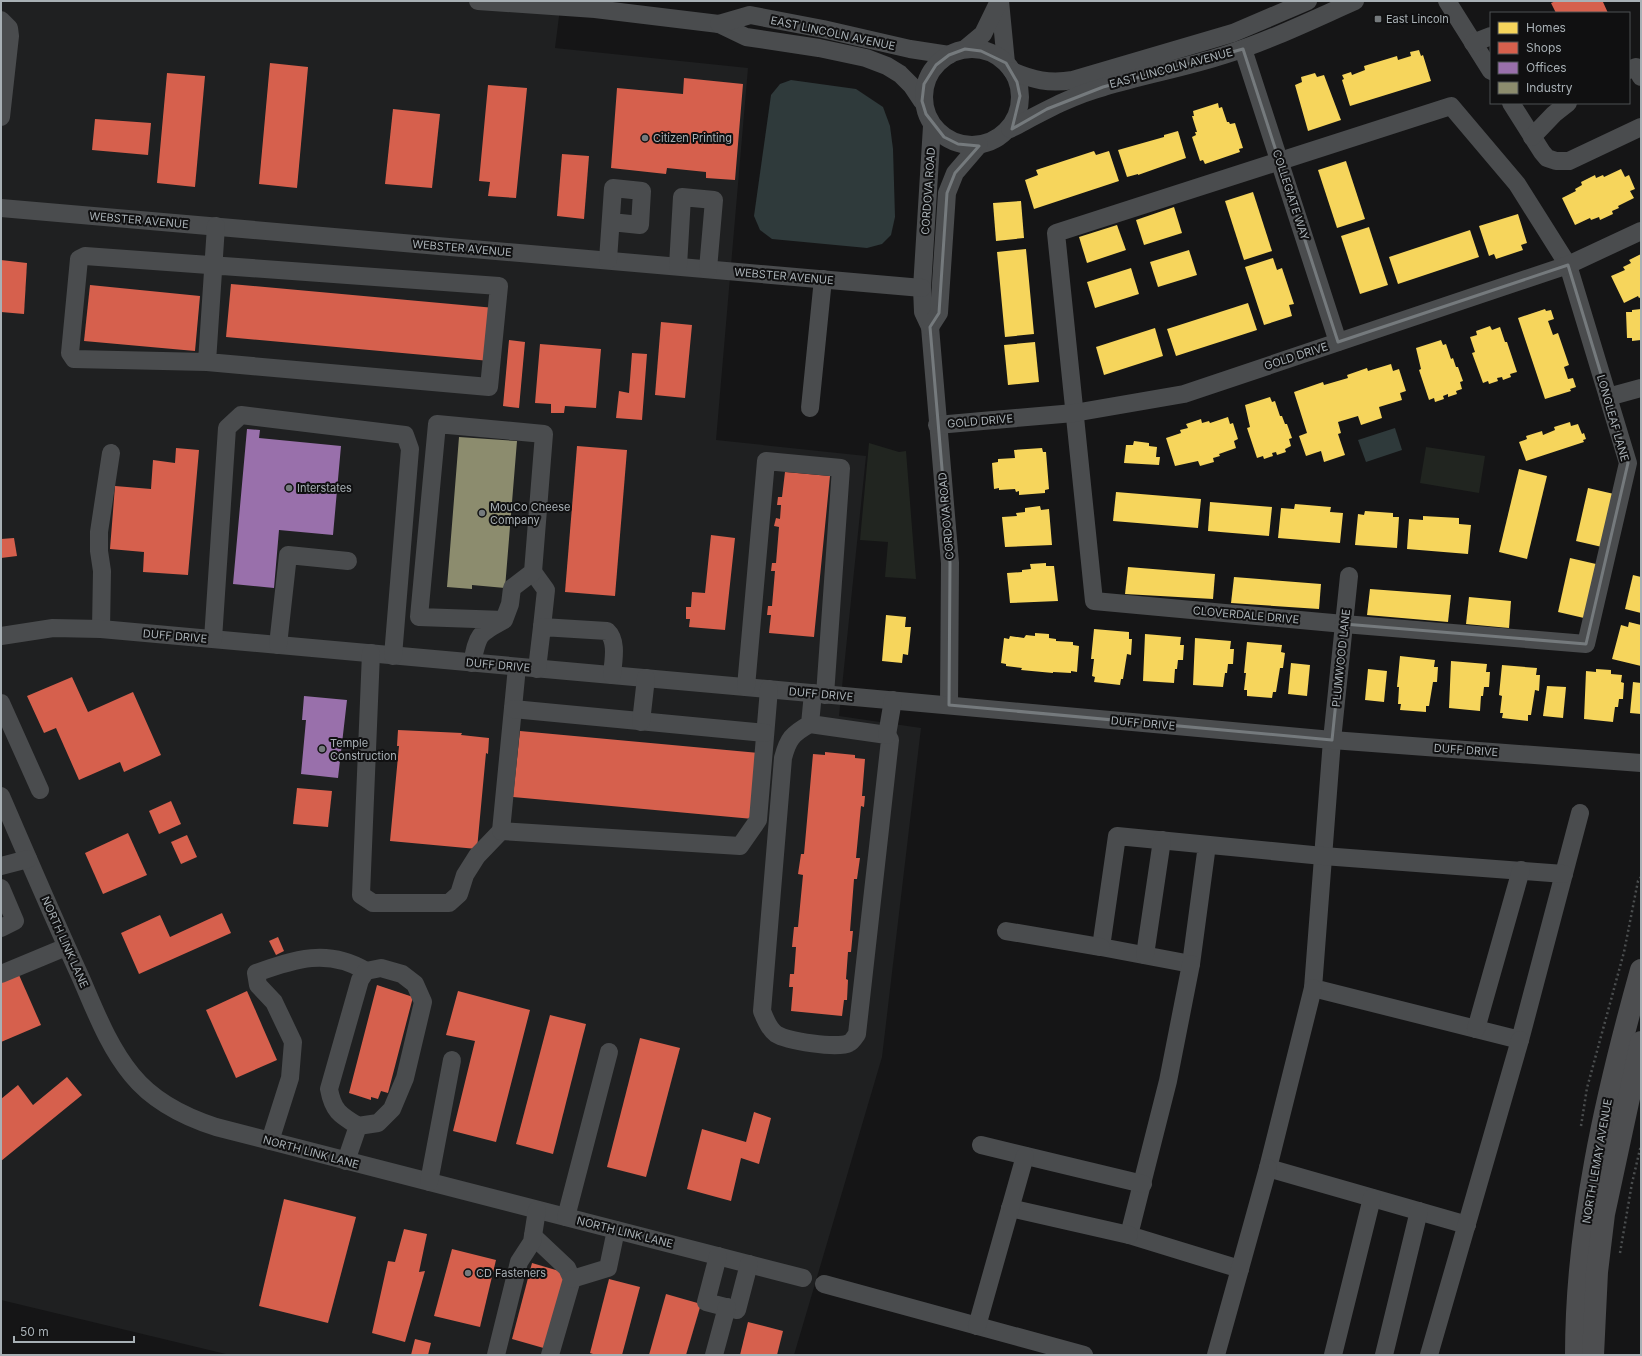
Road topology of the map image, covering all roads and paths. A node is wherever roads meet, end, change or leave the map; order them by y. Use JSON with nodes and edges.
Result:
{"nodes":[{"id":1,"x":478,"y":1,"type":"edge"},
{"id":2,"x":1000,"y":1,"type":"edge"},
{"id":3,"x":1308,"y":1,"type":"edge"},
{"id":4,"x":1355,"y":1,"type":"edge"},
{"id":5,"x":1446,"y":1,"type":"edge"},
{"id":6,"x":532,"y":3,"type":"edge"},
{"id":7,"x":595,"y":5,"type":"edge"},
{"id":8,"x":1,"y":20,"type":"edge"},
{"id":9,"x":719,"y":24,"type":"junction"},
{"id":10,"x":1490,"y":36,"type":"edge"},
{"id":11,"x":1474,"y":43,"type":"junction"},
{"id":12,"x":1243,"y":49,"type":"junction"},
{"id":13,"x":957,"y":52,"type":"junction"},
{"id":14,"x":1009,"y":67,"type":"junction"},
{"id":15,"x":1490,"y":69,"type":"edge"},
{"id":16,"x":1630,"y":70,"type":"edge"},
{"id":17,"x":1641,"y":78,"type":"edge"},
{"id":18,"x":922,"y":101,"type":"junction"},
{"id":19,"x":1567,"y":104,"type":"edge"},
{"id":20,"x":1516,"y":105,"type":"edge"},
{"id":21,"x":1,"y":117,"type":"edge"},
{"id":22,"x":932,"y":126,"type":"junction"},
{"id":23,"x":1641,"y":127,"type":"edge"},
{"id":24,"x":1010,"y":129,"type":"junction"},
{"id":25,"x":1532,"y":137,"type":"junction"},
{"id":26,"x":979,"y":145,"type":"junction"},
{"id":27,"x":1279,"y":161,"type":"junction"},
{"id":28,"x":1,"y":208,"type":"edge"},
{"id":29,"x":611,"y":222,"type":"dead end"},
{"id":30,"x":216,"y":226,"type":"junction"},
{"id":31,"x":1641,"y":231,"type":"edge"},
{"id":32,"x":608,"y":260,"type":"junction"},
{"id":33,"x":213,"y":264,"type":"junction"},
{"id":34,"x":1568,"y":265,"type":"junction"},
{"id":35,"x":678,"y":266,"type":"junction"},
{"id":36,"x":708,"y":269,"type":"junction"},
{"id":37,"x":823,"y":279,"type":"junction"},
{"id":38,"x":922,"y":288,"type":"junction"},
{"id":39,"x":930,"y":327,"type":"junction"},
{"id":40,"x":1338,"y":342,"type":"junction"},
{"id":41,"x":206,"y":362,"type":"junction"},
{"id":42,"x":1641,"y":388,"type":"edge"},
{"id":43,"x":1608,"y":397,"type":"junction"},
{"id":44,"x":810,"y":408,"type":"dead end"},
{"id":45,"x":1074,"y":413,"type":"junction"},
{"id":46,"x":937,"y":425,"type":"junction"},
{"id":47,"x":111,"y":453,"type":"dead end"},
{"id":48,"x":348,"y":561,"type":"dead end"},
{"id":49,"x":533,"y":572,"type":"junction"},
{"id":50,"x":1350,"y":576,"type":"dead end"},
{"id":51,"x":504,"y":620,"type":"junction"},
{"id":52,"x":1344,"y":624,"type":"junction"},
{"id":53,"x":542,"y":627,"type":"junction"},
{"id":54,"x":101,"y":629,"type":"junction"},
{"id":55,"x":1,"y":636,"type":"edge"},
{"id":56,"x":213,"y":639,"type":"junction"},
{"id":57,"x":1586,"y":644,"type":"joint"},
{"id":58,"x":278,"y":645,"type":"junction"},
{"id":59,"x":371,"y":654,"type":"junction"},
{"id":60,"x":393,"y":656,"type":"junction"},
{"id":61,"x":472,"y":663,"type":"junction"},
{"id":62,"x":517,"y":667,"type":"junction"},
{"id":63,"x":537,"y":669,"type":"junction"},
{"id":64,"x":612,"y":675,"type":"junction"},
{"id":65,"x":646,"y":678,"type":"junction"},
{"id":66,"x":746,"y":687,"type":"junction"},
{"id":67,"x":769,"y":689,"type":"junction"},
{"id":68,"x":819,"y":694,"type":"junction"},
{"id":69,"x":893,"y":700,"type":"junction"},
{"id":70,"x":1,"y":703,"type":"edge"},
{"id":71,"x":949,"y":705,"type":"junction"},
{"id":72,"x":513,"y":709,"type":"junction"},
{"id":73,"x":641,"y":722,"type":"junction"},
{"id":74,"x":810,"y":724,"type":"junction"},
{"id":75,"x":766,"y":733,"type":"junction"},
{"id":76,"x":887,"y":735,"type":"junction"},
{"id":77,"x":1332,"y":740,"type":"junction"},
{"id":78,"x":1641,"y":763,"type":"edge"},
{"id":79,"x":40,"y":790,"type":"dead end"},
{"id":80,"x":1,"y":796,"type":"edge"},
{"id":81,"x":1580,"y":813,"type":"dead end"},
{"id":82,"x":501,"y":831,"type":"junction"},
{"id":83,"x":1162,"y":840,"type":"junction"},
{"id":84,"x":1207,"y":845,"type":"junction"},
{"id":85,"x":1323,"y":856,"type":"junction"},
{"id":86,"x":28,"y":859,"type":"junction"},
{"id":87,"x":1,"y":866,"type":"edge"},
{"id":88,"x":1521,"y":870,"type":"junction"},
{"id":89,"x":1564,"y":874,"type":"junction"},
{"id":90,"x":1641,"y":877,"type":"edge"},
{"id":91,"x":1638,"y":880,"type":"dead end"},
{"id":92,"x":1,"y":888,"type":"edge"},
{"id":93,"x":1,"y":928,"type":"edge"},
{"id":94,"x":1006,"y":931,"type":"dead end"},
{"id":95,"x":66,"y":947,"type":"junction"},
{"id":96,"x":1101,"y":947,"type":"junction"},
{"id":97,"x":1145,"y":955,"type":"junction"},
{"id":98,"x":1191,"y":964,"type":"junction"},
{"id":99,"x":1641,"y":970,"type":"edge"},
{"id":100,"x":366,"y":971,"type":"junction"},
{"id":101,"x":1,"y":974,"type":"edge"},
{"id":102,"x":1313,"y":988,"type":"junction"},
{"id":103,"x":1476,"y":1029,"type":"junction"},
{"id":104,"x":1520,"y":1040,"type":"junction"},
{"id":105,"x":1641,"y":1042,"type":"edge"},
{"id":106,"x":609,"y":1052,"type":"dead end"},
{"id":107,"x":452,"y":1060,"type":"dead end"},
{"id":108,"x":358,"y":1126,"type":"junction"},
{"id":109,"x":270,"y":1141,"type":"junction"},
{"id":110,"x":981,"y":1145,"type":"dead end"},
{"id":111,"x":1641,"y":1145,"type":"edge"},
{"id":112,"x":1025,"y":1156,"type":"junction"},
{"id":113,"x":346,"y":1161,"type":"junction"},
{"id":114,"x":1268,"y":1168,"type":"junction"},
{"id":115,"x":429,"y":1182,"type":"junction"},
{"id":116,"x":1143,"y":1184,"type":"junction"},
{"id":117,"x":1372,"y":1198,"type":"junction"},
{"id":118,"x":1010,"y":1208,"type":"junction"},
{"id":119,"x":537,"y":1210,"type":"junction"},
{"id":120,"x":1419,"y":1211,"type":"junction"},
{"id":121,"x":566,"y":1217,"type":"junction"},
{"id":122,"x":1467,"y":1225,"type":"junction"},
{"id":123,"x":616,"y":1230,"type":"junction"},
{"id":124,"x":1129,"y":1235,"type":"junction"},
{"id":125,"x":533,"y":1236,"type":"junction"},
{"id":126,"x":718,"y":1256,"type":"junction"},
{"id":127,"x":1619,"y":1258,"type":"dead end"},
{"id":128,"x":749,"y":1264,"type":"junction"},
{"id":129,"x":1240,"y":1269,"type":"junction"},
{"id":130,"x":803,"y":1278,"type":"dead end"},
{"id":131,"x":572,"y":1279,"type":"junction"},
{"id":132,"x":824,"y":1284,"type":"dead end"},
{"id":133,"x":727,"y":1307,"type":"junction"},
{"id":134,"x":977,"y":1326,"type":"junction"},
{"id":135,"x":496,"y":1355,"type":"edge"},
{"id":136,"x":550,"y":1355,"type":"edge"},
{"id":137,"x":714,"y":1355,"type":"edge"},
{"id":138,"x":1084,"y":1355,"type":"edge"},
{"id":139,"x":1216,"y":1355,"type":"edge"},
{"id":140,"x":1333,"y":1355,"type":"edge"},
{"id":141,"x":1384,"y":1355,"type":"edge"},
{"id":142,"x":1429,"y":1355,"type":"edge"},
{"id":143,"x":1576,"y":1355,"type":"edge"},
{"id":144,"x":1593,"y":1355,"type":"edge"}],
"edges":[{"from":1,"to":6,"type":"street","name":"EAST LINCOLN AVENUE"},
{"from":2,"to":13,"type":"street"},
{"from":2,"to":14,"type":"street"},
{"from":3,"to":14,"type":"street","name":"EAST LINCOLN AVENUE"},
{"from":4,"to":12,"type":"street","name":"EAST LINCOLN AVENUE"},
{"from":5,"to":11,"type":"street"},
{"from":6,"to":7,"type":"street","name":"EAST LINCOLN AVENUE"},
{"from":7,"to":9,"type":"street","name":"EAST LINCOLN AVENUE"},
{"from":8,"to":21,"type":"street"},
{"from":9,"to":13,"type":"street","name":"EAST LINCOLN AVENUE"},
{"from":9,"to":18,"type":"street","name":"EAST LINCOLN AVENUE"},
{"from":10,"to":11,"type":"street"},
{"from":11,"to":15,"type":"street"},
{"from":12,"to":24,"type":"street","name":"EAST LINCOLN AVENUE"},
{"from":12,"to":27,"type":"street","name":"COLLEGIATE WAY"},
{"from":13,"to":14,"type":"street"},
{"from":13,"to":18,"type":"street"},
{"from":14,"to":24,"type":"street"},
{"from":16,"to":17,"type":"street"},
{"from":18,"to":22,"type":"street"},
{"from":19,"to":25,"type":"street"},
{"from":20,"to":25,"type":"street"},
{"from":22,"to":26,"type":"street"},
{"from":22,"to":38,"type":"street","name":"CORDOVA ROAD"},
{"from":23,"to":25,"type":"street"},
{"from":24,"to":26,"type":"street"},
{"from":26,"to":39,"type":"street","name":"CORDOVA ROAD"},
{"from":27,"to":34,"type":"street","name":"LONGLEAF LANE"},
{"from":27,"to":40,"type":"street","name":"COLLEGIATE WAY"},
{"from":27,"to":45,"type":"street"},
{"from":28,"to":30,"type":"street","name":"WEBSTER AVENUE"},
{"from":29,"to":32,"type":"street"},
{"from":30,"to":32,"type":"street","name":"WEBSTER AVENUE"},
{"from":30,"to":33,"type":"street"},
{"from":31,"to":34,"type":"street","name":"GOLD DRIVE"},
{"from":32,"to":35,"type":"street","name":"WEBSTER AVENUE"},
{"from":33,"to":41,"type":"street"},
{"from":33,"to":41,"type":"street"},
{"from":33,"to":41,"type":"street"},
{"from":34,"to":40,"type":"street","name":"GOLD DRIVE"},
{"from":34,"to":43,"type":"street","name":"LONGLEAF LANE"},
{"from":35,"to":36,"type":"street","name":"WEBSTER AVENUE"},
{"from":35,"to":36,"type":"street"},
{"from":36,"to":37,"type":"street","name":"WEBSTER AVENUE"},
{"from":37,"to":38,"type":"street","name":"WEBSTER AVENUE"},
{"from":37,"to":44,"type":"street"},
{"from":38,"to":39,"type":"street","name":"CORDOVA ROAD"},
{"from":39,"to":46,"type":"street","name":"CORDOVA ROAD"},
{"from":40,"to":45,"type":"street","name":"GOLD DRIVE"},
{"from":42,"to":43,"type":"street"},
{"from":43,"to":57,"type":"street","name":"LONGLEAF LANE"},
{"from":45,"to":46,"type":"street","name":"GOLD DRIVE"},
{"from":45,"to":52,"type":"street","name":"CLOVERDALE DRIVE"},
{"from":46,"to":71,"type":"street","name":"CORDOVA ROAD"},
{"from":47,"to":54,"type":"street"},
{"from":48,"to":58,"type":"street"},
{"from":49,"to":51,"type":"street"},
{"from":49,"to":51,"type":"street"},
{"from":49,"to":53,"type":"street"},
{"from":50,"to":52,"type":"street","name":"PLUMWOOD LANE"},
{"from":51,"to":61,"type":"street"},
{"from":52,"to":57,"type":"street","name":"CLOVERDALE DRIVE"},
{"from":52,"to":77,"type":"street","name":"PLUMWOOD LANE"},
{"from":53,"to":63,"type":"street"},
{"from":53,"to":64,"type":"street"},
{"from":54,"to":55,"type":"street","name":"DUFF DRIVE"},
{"from":54,"to":56,"type":"street","name":"DUFF DRIVE"},
{"from":56,"to":58,"type":"street","name":"DUFF DRIVE"},
{"from":56,"to":60,"type":"street"},
{"from":58,"to":59,"type":"street","name":"DUFF DRIVE"},
{"from":59,"to":60,"type":"street","name":"DUFF DRIVE"},
{"from":59,"to":82,"type":"street"},
{"from":60,"to":61,"type":"street","name":"DUFF DRIVE"},
{"from":61,"to":62,"type":"street","name":"DUFF DRIVE"},
{"from":62,"to":63,"type":"street","name":"DUFF DRIVE"},
{"from":62,"to":72,"type":"street"},
{"from":63,"to":64,"type":"street","name":"DUFF DRIVE"},
{"from":64,"to":65,"type":"street","name":"DUFF DRIVE"},
{"from":65,"to":66,"type":"street","name":"DUFF DRIVE"},
{"from":65,"to":73,"type":"street"},
{"from":66,"to":67,"type":"street","name":"DUFF DRIVE"},
{"from":66,"to":68,"type":"street"},
{"from":67,"to":68,"type":"street","name":"DUFF DRIVE"},
{"from":67,"to":75,"type":"street"},
{"from":68,"to":69,"type":"street","name":"DUFF DRIVE"},
{"from":68,"to":74,"type":"street"},
{"from":69,"to":71,"type":"street","name":"DUFF DRIVE"},
{"from":69,"to":76,"type":"street"},
{"from":70,"to":79,"type":"street"},
{"from":71,"to":77,"type":"street","name":"DUFF DRIVE"},
{"from":72,"to":73,"type":"street"},
{"from":72,"to":82,"type":"street"},
{"from":73,"to":75,"type":"street"},
{"from":74,"to":76,"type":"street"},
{"from":74,"to":76,"type":"street"},
{"from":75,"to":82,"type":"street"},
{"from":77,"to":78,"type":"street","name":"DUFF DRIVE"},
{"from":77,"to":85,"type":"street","name":"PLUMWOOD LANE"},
{"from":80,"to":86,"type":"street","name":"NORTH LINK LANE"},
{"from":81,"to":89,"type":"street"},
{"from":83,"to":84,"type":"street"},
{"from":83,"to":96,"type":"street"},
{"from":83,"to":97,"type":"street"},
{"from":84,"to":85,"type":"street"},
{"from":84,"to":98,"type":"street"},
{"from":85,"to":88,"type":"street"},
{"from":85,"to":102,"type":"street","name":"PLUMWOOD LANE"},
{"from":86,"to":87,"type":"street"},
{"from":86,"to":95,"type":"street","name":"NORTH LINK LANE"},
{"from":88,"to":89,"type":"street"},
{"from":88,"to":103,"type":"street"},
{"from":89,"to":104,"type":"street"},
{"from":90,"to":91,"type":"path"},
{"from":92,"to":93,"type":"street"},
{"from":94,"to":96,"type":"street"},
{"from":95,"to":101,"type":"street"},
{"from":95,"to":109,"type":"street","name":"NORTH LINK LANE"},
{"from":96,"to":97,"type":"street"},
{"from":97,"to":98,"type":"street"},
{"from":98,"to":116,"type":"street"},
{"from":99,"to":143,"type":"main road","name":"NORTH LEMAY AVENUE"},
{"from":100,"to":108,"type":"street"},
{"from":100,"to":108,"type":"street"},
{"from":100,"to":109,"type":"street"},
{"from":102,"to":103,"type":"street"},
{"from":102,"to":114,"type":"street","name":"PLUMWOOD LANE"},
{"from":103,"to":104,"type":"street"},
{"from":104,"to":122,"type":"street"},
{"from":105,"to":144,"type":"main road","name":"NORTH LEMAY AVENUE"},
{"from":106,"to":121,"type":"street"},
{"from":107,"to":115,"type":"street"},
{"from":108,"to":113,"type":"street"},
{"from":109,"to":113,"type":"street","name":"NORTH LINK LANE"},
{"from":110,"to":112,"type":"street"},
{"from":111,"to":127,"type":"path"},
{"from":112,"to":116,"type":"street"},
{"from":112,"to":118,"type":"street"},
{"from":113,"to":115,"type":"street","name":"NORTH LINK LANE"},
{"from":114,"to":117,"type":"street"},
{"from":114,"to":129,"type":"street","name":"PLUMWOOD LANE"},
{"from":115,"to":119,"type":"street","name":"NORTH LINK LANE"},
{"from":116,"to":124,"type":"street"},
{"from":117,"to":120,"type":"street"},
{"from":117,"to":140,"type":"street"},
{"from":118,"to":124,"type":"street"},
{"from":118,"to":134,"type":"street"},
{"from":119,"to":121,"type":"street","name":"NORTH LINK LANE"},
{"from":119,"to":125,"type":"street"},
{"from":120,"to":122,"type":"street"},
{"from":120,"to":141,"type":"street"},
{"from":121,"to":123,"type":"street","name":"NORTH LINK LANE"},
{"from":122,"to":142,"type":"street"},
{"from":123,"to":126,"type":"street","name":"NORTH LINK LANE"},
{"from":123,"to":131,"type":"street"},
{"from":124,"to":129,"type":"street"},
{"from":125,"to":131,"type":"street"},
{"from":125,"to":135,"type":"street"},
{"from":126,"to":128,"type":"street","name":"NORTH LINK LANE"},
{"from":126,"to":133,"type":"street"},
{"from":128,"to":130,"type":"street","name":"NORTH LINK LANE"},
{"from":128,"to":133,"type":"street"},
{"from":129,"to":139,"type":"street","name":"PLUMWOOD LANE"},
{"from":131,"to":136,"type":"street"},
{"from":132,"to":134,"type":"street"},
{"from":133,"to":137,"type":"street"},
{"from":134,"to":138,"type":"street"}]}
